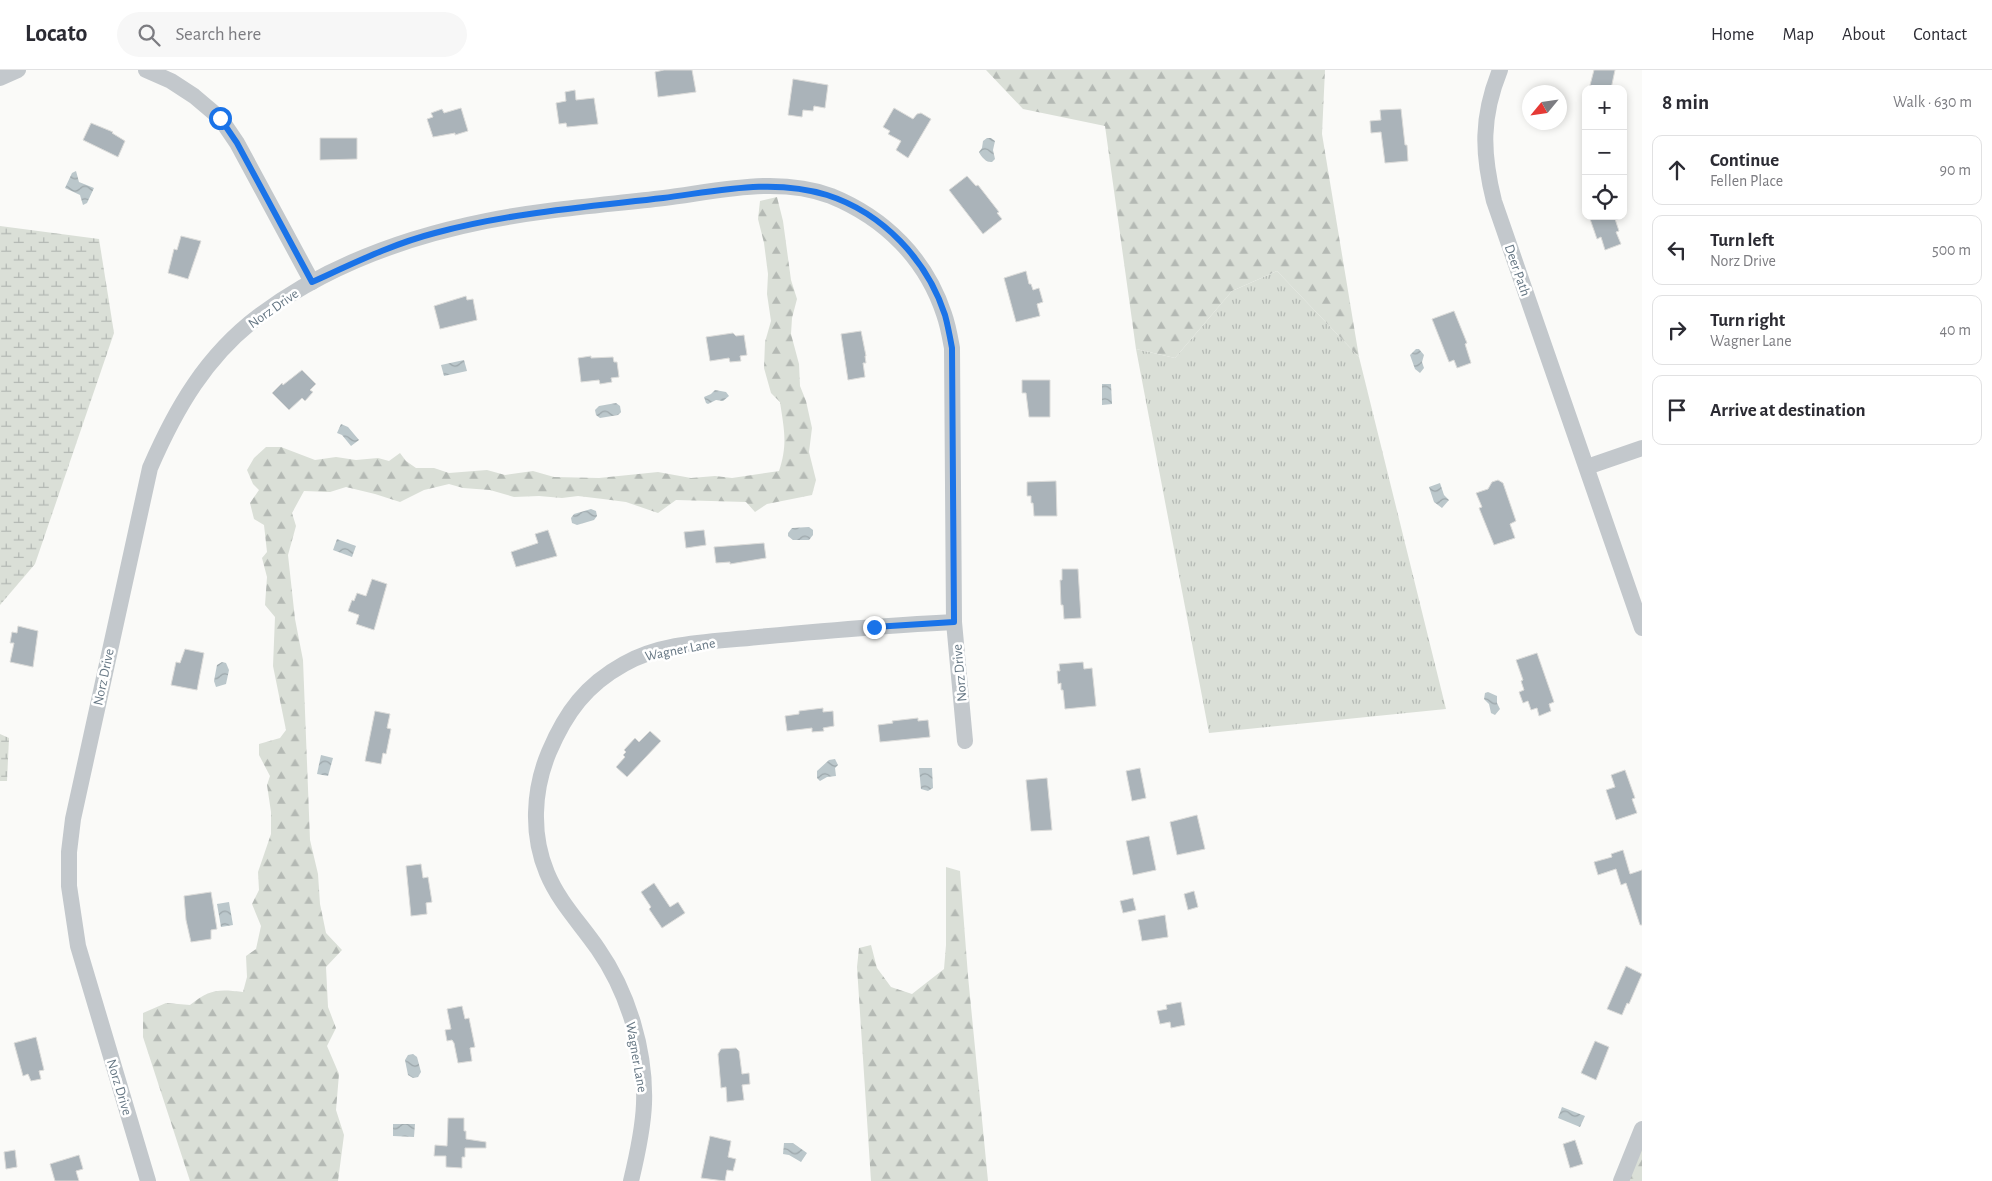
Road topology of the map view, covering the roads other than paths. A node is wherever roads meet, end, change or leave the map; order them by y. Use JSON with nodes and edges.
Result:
{"nodes":[{"id":1,"x":18,"y":70,"type":"edge"},
{"id":2,"x":146,"y":70,"type":"edge"},
{"id":3,"x":1500,"y":70,"type":"edge"},
{"id":4,"x":0,"y":78,"type":"edge"},
{"id":5,"x":312,"y":282,"type":"junction"},
{"id":6,"x":1642,"y":448,"type":"edge"},
{"id":7,"x":1587,"y":467,"type":"junction"},
{"id":8,"x":954,"y":622,"type":"junction"},
{"id":9,"x":1642,"y":628,"type":"edge"},
{"id":10,"x":965,"y":740,"type":"dead end"},
{"id":11,"x":1642,"y":1129,"type":"edge"},
{"id":12,"x":148,"y":1181,"type":"edge"},
{"id":13,"x":632,"y":1181,"type":"edge"},
{"id":14,"x":1621,"y":1181,"type":"edge"}],
"edges":[{"from":1,"to":4,"type":"street"},
{"from":2,"to":5,"type":"street"},
{"from":3,"to":7,"type":"street","name":"Deer Path"},
{"from":5,"to":8,"type":"street","name":"Norz Drive"},
{"from":5,"to":12,"type":"street","name":"Norz Drive"},
{"from":6,"to":7,"type":"street"},
{"from":7,"to":9,"type":"street","name":"Deer Path"},
{"from":8,"to":10,"type":"street","name":"Norz Drive"},
{"from":8,"to":13,"type":"street","name":"Wagner Lane"},
{"from":11,"to":14,"type":"street"}]}
